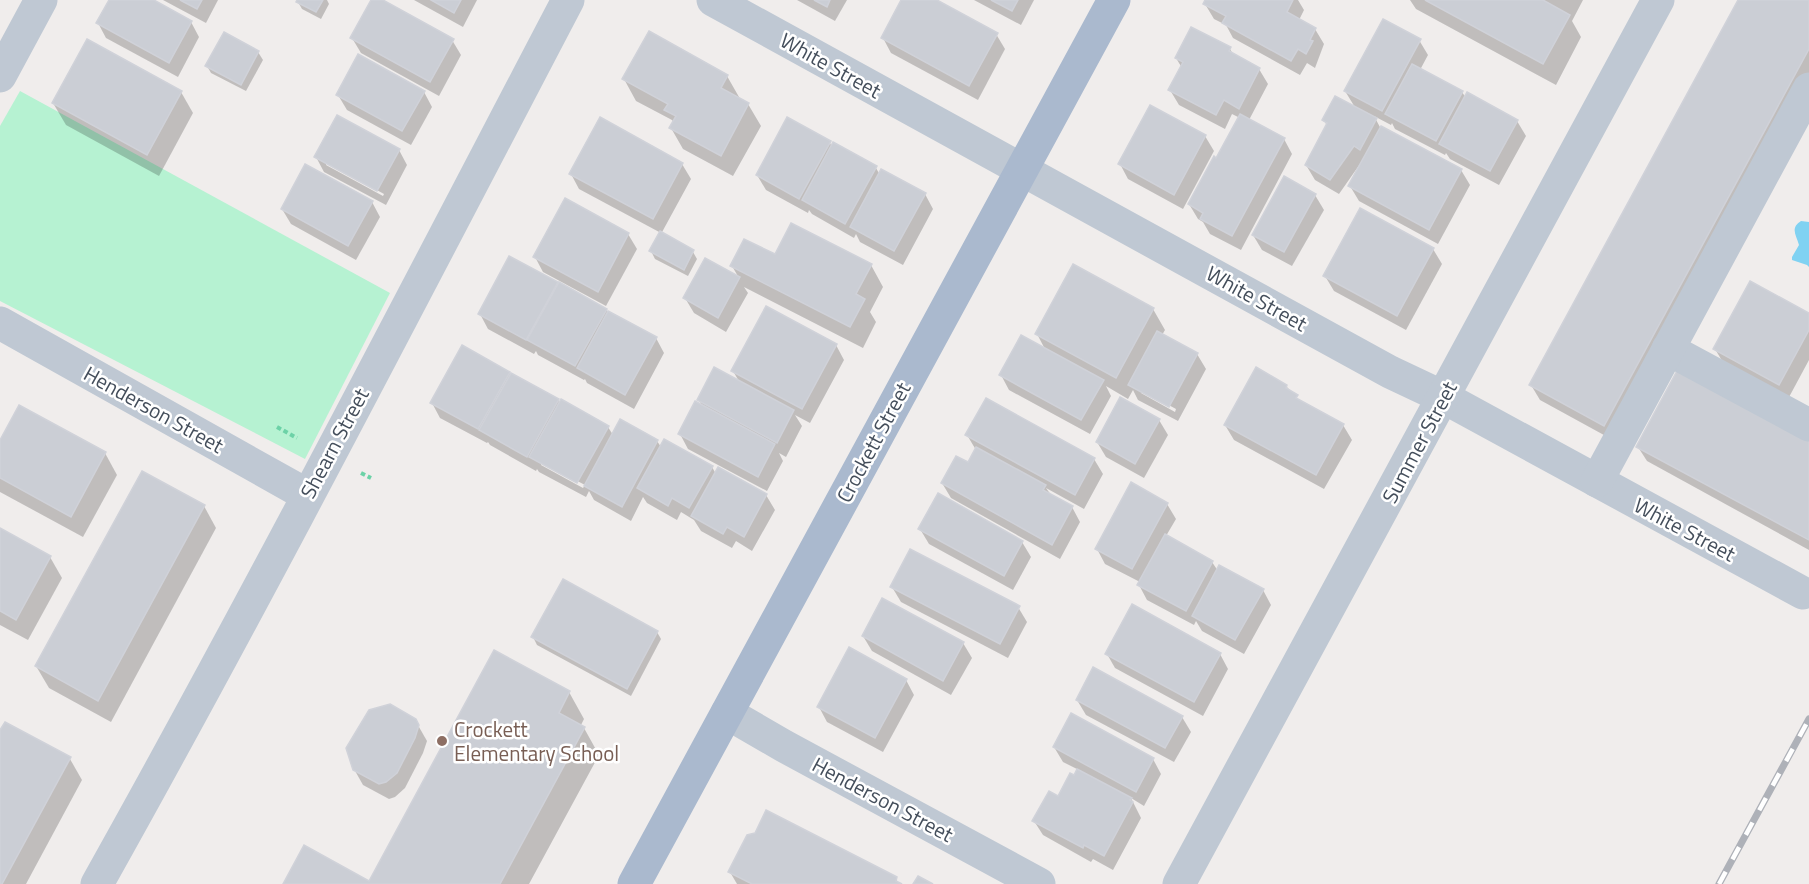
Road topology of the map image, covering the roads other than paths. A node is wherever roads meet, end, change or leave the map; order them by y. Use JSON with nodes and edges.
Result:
{"nodes":[{"id":1,"x":41,"y":0,"type":"edge"},
{"id":2,"x":568,"y":0,"type":"edge"},
{"id":3,"x":713,"y":0,"type":"edge"},
{"id":4,"x":1114,"y":0,"type":"edge"},
{"id":5,"x":1658,"y":0,"type":"edge"},
{"id":6,"x":0,"y":76,"type":"edge"},
{"id":7,"x":1809,"y":89,"type":"edge"},
{"id":8,"x":1022,"y":168,"type":"junction"},
{"id":9,"x":0,"y":323,"type":"edge"},
{"id":10,"x":1668,"y":349,"type":"junction"},
{"id":11,"x":1443,"y":397,"type":"junction"},
{"id":12,"x":1806,"y":416,"type":"edge"},
{"id":13,"x":1597,"y":481,"type":"junction"},
{"id":14,"x":307,"y":495,"type":"junction"},
{"id":15,"x":1803,"y":593,"type":"dead end"},
{"id":16,"x":727,"y":713,"type":"junction"},
{"id":17,"x":97,"y":884,"type":"edge"},
{"id":18,"x":634,"y":884,"type":"edge"},
{"id":19,"x":1040,"y":884,"type":"edge"},
{"id":20,"x":1179,"y":884,"type":"edge"}],
"edges":[{"from":1,"to":6,"type":"street"},
{"from":2,"to":14,"type":"street","name":"Shearn Street"},
{"from":3,"to":8,"type":"street","name":"White Street"},
{"from":4,"to":8,"type":"main road","name":"Crockett Street"},
{"from":5,"to":11,"type":"street","name":"Summer Street"},
{"from":7,"to":10,"type":"street"},
{"from":8,"to":11,"type":"street","name":"White Street"},
{"from":8,"to":16,"type":"main road","name":"Crockett Street"},
{"from":9,"to":14,"type":"street","name":"Henderson Street"},
{"from":10,"to":12,"type":"street"},
{"from":10,"to":13,"type":"street"},
{"from":11,"to":13,"type":"street","name":"White Street"},
{"from":11,"to":20,"type":"street","name":"Summer Street"},
{"from":13,"to":15,"type":"street","name":"White Street"},
{"from":14,"to":17,"type":"street","name":"Shearn Street"},
{"from":16,"to":18,"type":"main road","name":"Crockett Street"},
{"from":16,"to":19,"type":"street","name":"Henderson Street"}]}
